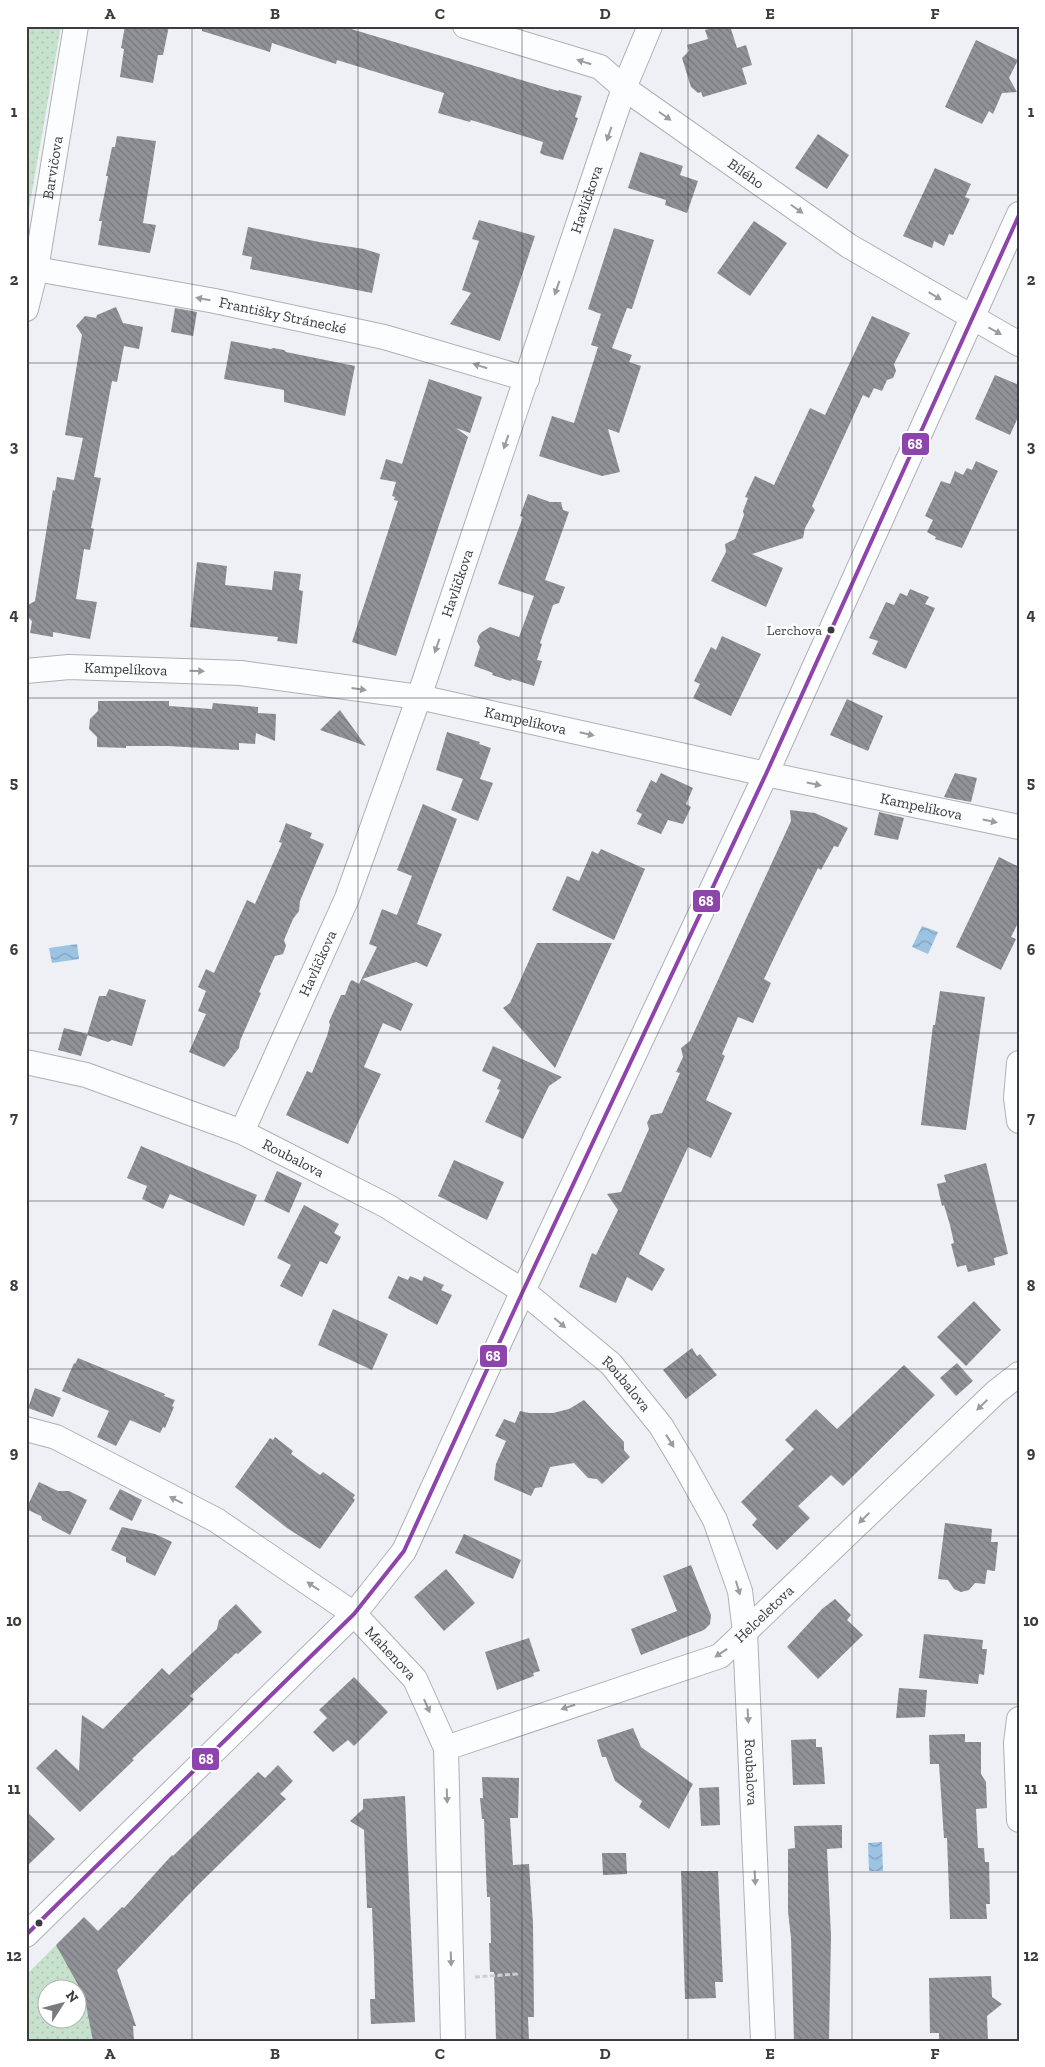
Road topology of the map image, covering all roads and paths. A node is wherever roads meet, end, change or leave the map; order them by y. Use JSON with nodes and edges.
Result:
{"nodes":[{"id":1,"x":76,"y":26,"type":"edge"},
{"id":2,"x":465,"y":26,"type":"edge"},
{"id":3,"x":650,"y":26,"type":"edge"},
{"id":4,"x":624,"y":88,"type":"junction"},
{"id":5,"x":1019,"y":214,"type":"edge"},
{"id":6,"x":36,"y":269,"type":"junction"},
{"id":7,"x":26,"y":309,"type":"edge"},
{"id":8,"x":972,"y":318,"type":"junction"},
{"id":9,"x":1019,"y":344,"type":"edge"},
{"id":10,"x":527,"y":380,"type":"junction"},
{"id":11,"x":26,"y":452,"type":"edge"},
{"id":12,"x":26,"y":461,"type":"edge"},
{"id":13,"x":26,"y":671,"type":"edge"},
{"id":14,"x":420,"y":697,"type":"junction"},
{"id":15,"x":766,"y":774,"type":"junction"},
{"id":16,"x":1019,"y":827,"type":"edge"},
{"id":17,"x":26,"y":1062,"type":"edge"},
{"id":18,"x":1019,"y":1063,"type":"edge"},
{"id":19,"x":1019,"y":1122,"type":"edge"},
{"id":20,"x":242,"y":1132,"type":"junction"},
{"id":21,"x":523,"y":1291,"type":"junction"},
{"id":22,"x":1019,"y":1374,"type":"edge"},
{"id":23,"x":26,"y":1428,"type":"edge"},
{"id":24,"x":354,"y":1614,"type":"junction"},
{"id":25,"x":745,"y":1632,"type":"junction"},
{"id":26,"x":1019,"y":1719,"type":"edge"},
{"id":27,"x":446,"y":1748,"type":"junction"},
{"id":28,"x":1019,"y":1820,"type":"edge"},
{"id":29,"x":34,"y":1926,"type":"edge"},
{"id":30,"x":517,"y":1971,"type":"dead end"},
{"id":31,"x":477,"y":1977,"type":"dead end"},
{"id":32,"x":454,"y":2041,"type":"edge"},
{"id":33,"x":762,"y":2041,"type":"edge"}],
"edges":[{"from":1,"to":6,"type":"street","name":"Barvičova"},
{"from":4,"to":2,"type":"street","name":"Bílého","one_way":true},
{"from":3,"to":4,"type":"street","name":"Havlíčkova"},
{"from":4,"to":8,"type":"street","name":"Bílého","one_way":true},
{"from":4,"to":10,"type":"street","name":"Havlíčkova","one_way":true},
{"from":5,"to":8,"type":"street"},
{"from":6,"to":7,"type":"street","name":"Barvičova"},
{"from":10,"to":6,"type":"street","name":"Františky Stránecké","one_way":true},
{"from":8,"to":9,"type":"street","name":"Bílého","one_way":true},
{"from":8,"to":15,"type":"street"},
{"from":10,"to":14,"type":"street","name":"Havlíčkova","one_way":true},
{"from":11,"to":12,"type":"path"},
{"from":13,"to":14,"type":"street","name":"Kampelíkova","one_way":true},
{"from":14,"to":15,"type":"street","name":"Kampelíkova","one_way":true},
{"from":14,"to":20,"type":"street","name":"Havlíčkova"},
{"from":15,"to":16,"type":"street","name":"Kampelíkova","one_way":true},
{"from":15,"to":21,"type":"street"},
{"from":17,"to":20,"type":"street","name":"Roubalova"},
{"from":18,"to":19,"type":"street"},
{"from":20,"to":21,"type":"street","name":"Roubalova"},
{"from":21,"to":24,"type":"street"},
{"from":21,"to":25,"type":"street","name":"Roubalova","one_way":true},
{"from":22,"to":25,"type":"street","name":"Helceletova","one_way":true},
{"from":24,"to":23,"type":"street","name":"Mahenova","one_way":true},
{"from":24,"to":27,"type":"street","name":"Mahenova","one_way":true},
{"from":24,"to":29,"type":"street"},
{"from":25,"to":27,"type":"street","name":"Helceletova","one_way":true},
{"from":25,"to":33,"type":"street","name":"Roubalova","one_way":true},
{"from":26,"to":28,"type":"street"},
{"from":27,"to":32,"type":"street","name":"Mahenova","one_way":true},
{"from":30,"to":31,"type":"path"}]}
